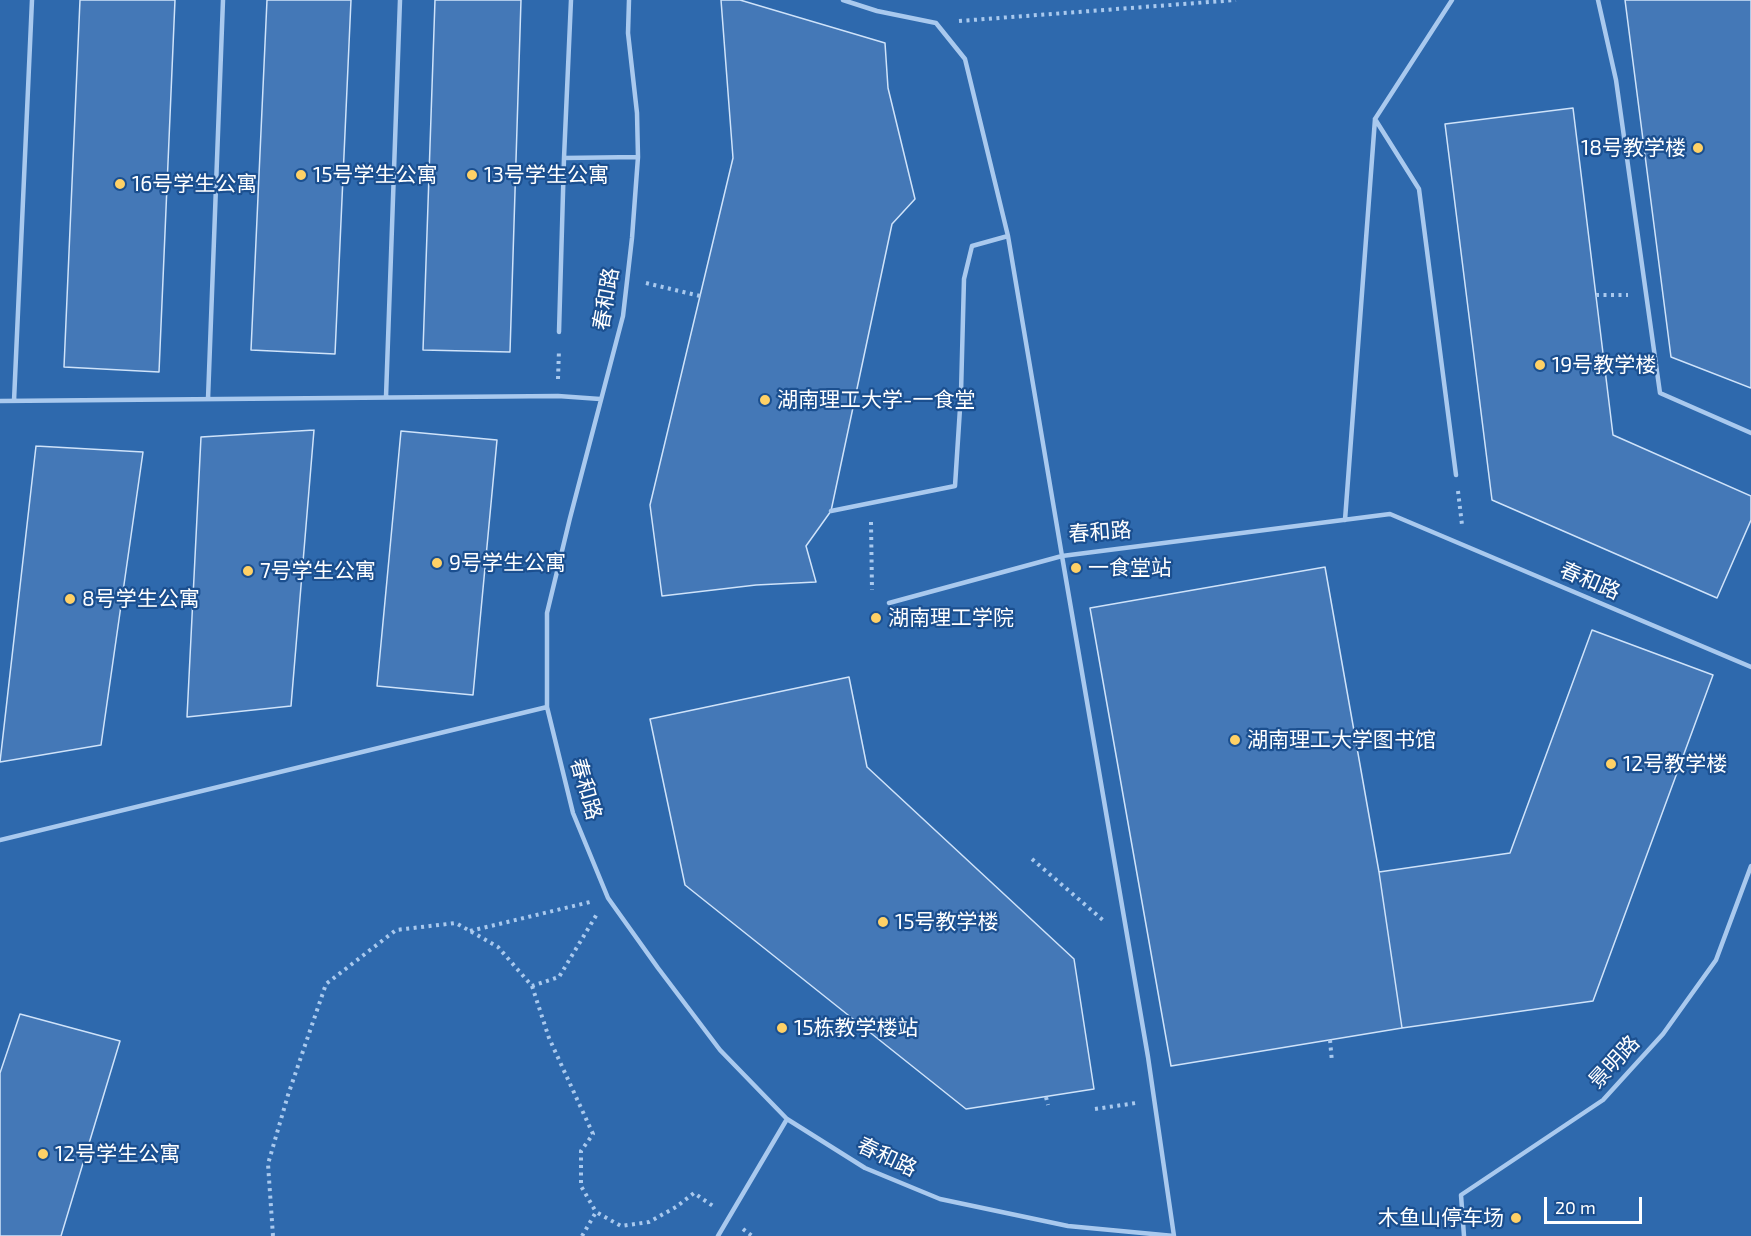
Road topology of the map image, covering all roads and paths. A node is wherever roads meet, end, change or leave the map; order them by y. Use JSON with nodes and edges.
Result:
{"nodes":[{"id":1,"x":32,"y":0,"type":"edge"},
{"id":2,"x":223,"y":0,"type":"edge"},
{"id":3,"x":400,"y":0,"type":"edge"},
{"id":4,"x":572,"y":0,"type":"edge"},
{"id":5,"x":629,"y":0,"type":"edge"},
{"id":6,"x":843,"y":0,"type":"edge"},
{"id":7,"x":1236,"y":0,"type":"edge"},
{"id":8,"x":1452,"y":0,"type":"edge"},
{"id":9,"x":1598,"y":0,"type":"edge"},
{"id":10,"x":936,"y":23,"type":"junction"},
{"id":11,"x":1375,"y":119,"type":"junction"},
{"id":12,"x":638,"y":157,"type":"junction"},
{"id":13,"x":564,"y":158,"type":"junction"},
{"id":14,"x":1008,"y":236,"type":"junction"},
{"id":15,"x":628,"y":279,"type":"junction"},
{"id":16,"x":700,"y":296,"type":"dead end"},
{"id":17,"x":559,"y":332,"type":"joint"},
{"id":18,"x":558,"y":396,"type":"junction"},
{"id":19,"x":386,"y":397,"type":"junction"},
{"id":20,"x":208,"y":399,"type":"junction"},
{"id":21,"x":600,"y":399,"type":"junction"},
{"id":22,"x":0,"y":401,"type":"edge"},
{"id":23,"x":14,"y":401,"type":"junction"},
{"id":24,"x":1751,"y":433,"type":"edge"},
{"id":25,"x":1456,"y":475,"type":"joint"},
{"id":26,"x":870,"y":503,"type":"junction"},
{"id":27,"x":831,"y":511,"type":"dead end"},
{"id":28,"x":1345,"y":520,"type":"junction"},
{"id":29,"x":1464,"y":546,"type":"junction"},
{"id":30,"x":1062,"y":556,"type":"junction"},
{"id":31,"x":872,"y":590,"type":"dead end"},
{"id":32,"x":889,"y":603,"type":"dead end"},
{"id":33,"x":1751,"y":667,"type":"edge"},
{"id":34,"x":547,"y":707,"type":"junction"},
{"id":35,"x":0,"y":840,"type":"edge"},
{"id":36,"x":1032,"y":859,"type":"dead end"},
{"id":37,"x":1751,"y":866,"type":"edge"},
{"id":38,"x":608,"y":898,"type":"junction"},
{"id":39,"x":470,"y":931,"type":"junction"},
{"id":40,"x":1128,"y":942,"type":"junction"},
{"id":41,"x":532,"y":986,"type":"junction"},
{"id":42,"x":1330,"y":1040,"type":"dead end"},
{"id":43,"x":1332,"y":1062,"type":"dead end"},
{"id":44,"x":1046,"y":1097,"type":"dead end"},
{"id":45,"x":1144,"y":1102,"type":"dead end"},
{"id":46,"x":1048,"y":1105,"type":"dead end"},
{"id":47,"x":1095,"y":1109,"type":"dead end"},
{"id":48,"x":787,"y":1119,"type":"junction"},
{"id":49,"x":596,"y":1212,"type":"junction"},
{"id":50,"x":729,"y":1217,"type":"junction"},
{"id":51,"x":273,"y":1236,"type":"edge"},
{"id":52,"x":582,"y":1236,"type":"edge"},
{"id":53,"x":718,"y":1236,"type":"edge"},
{"id":54,"x":1174,"y":1236,"type":"edge"},
{"id":55,"x":1464,"y":1236,"type":"edge"}],
"edges":[{"from":1,"to":23,"type":"lane"},
{"from":2,"to":20,"type":"lane"},
{"from":3,"to":19,"type":"lane"},
{"from":4,"to":13,"type":"lane"},
{"from":5,"to":12,"type":"lane","name":"春和路"},
{"from":6,"to":10,"type":"lane"},
{"from":7,"to":10,"type":"path"},
{"from":8,"to":11,"type":"lane"},
{"from":9,"to":24,"type":"lane"},
{"from":10,"to":14,"type":"lane","name":"春和路"},
{"from":11,"to":25,"type":"lane"},
{"from":11,"to":28,"type":"lane"},
{"from":12,"to":13,"type":"lane"},
{"from":12,"to":15,"type":"lane","name":"春和路"},
{"from":13,"to":17,"type":"lane"},
{"from":14,"to":26,"type":"lane"},
{"from":14,"to":30,"type":"lane","name":"春和路"},
{"from":15,"to":16,"type":"path"},
{"from":15,"to":21,"type":"lane","name":"春和路"},
{"from":17,"to":18,"type":"path"},
{"from":18,"to":19,"type":"lane"},
{"from":18,"to":21,"type":"lane"},
{"from":19,"to":20,"type":"lane"},
{"from":20,"to":23,"type":"lane"},
{"from":21,"to":34,"type":"lane","name":"春和路"},
{"from":22,"to":23,"type":"lane"},
{"from":25,"to":29,"type":"path"},
{"from":26,"to":27,"type":"lane"},
{"from":26,"to":31,"type":"path"},
{"from":28,"to":29,"type":"lane","name":"春和路"},
{"from":28,"to":30,"type":"lane","name":"春和路"},
{"from":29,"to":33,"type":"lane","name":"春和路"},
{"from":30,"to":32,"type":"lane"},
{"from":30,"to":40,"type":"lane"},
{"from":34,"to":35,"type":"lane"},
{"from":34,"to":38,"type":"lane","name":"春和路"},
{"from":36,"to":40,"type":"path"},
{"from":37,"to":55,"type":"lane","name":"景明路"},
{"from":38,"to":39,"type":"path"},
{"from":38,"to":41,"type":"path"},
{"from":38,"to":48,"type":"lane","name":"春和路"},
{"from":39,"to":41,"type":"path"},
{"from":39,"to":51,"type":"path"},
{"from":40,"to":54,"type":"lane"},
{"from":41,"to":49,"type":"path"},
{"from":42,"to":43,"type":"path"},
{"from":44,"to":46,"type":"path"},
{"from":45,"to":47,"type":"path"},
{"from":48,"to":50,"type":"lane"},
{"from":48,"to":54,"type":"lane","name":"春和路"},
{"from":49,"to":50,"type":"path"},
{"from":49,"to":52,"type":"path"},
{"from":50,"to":53,"type":"lane"}]}
